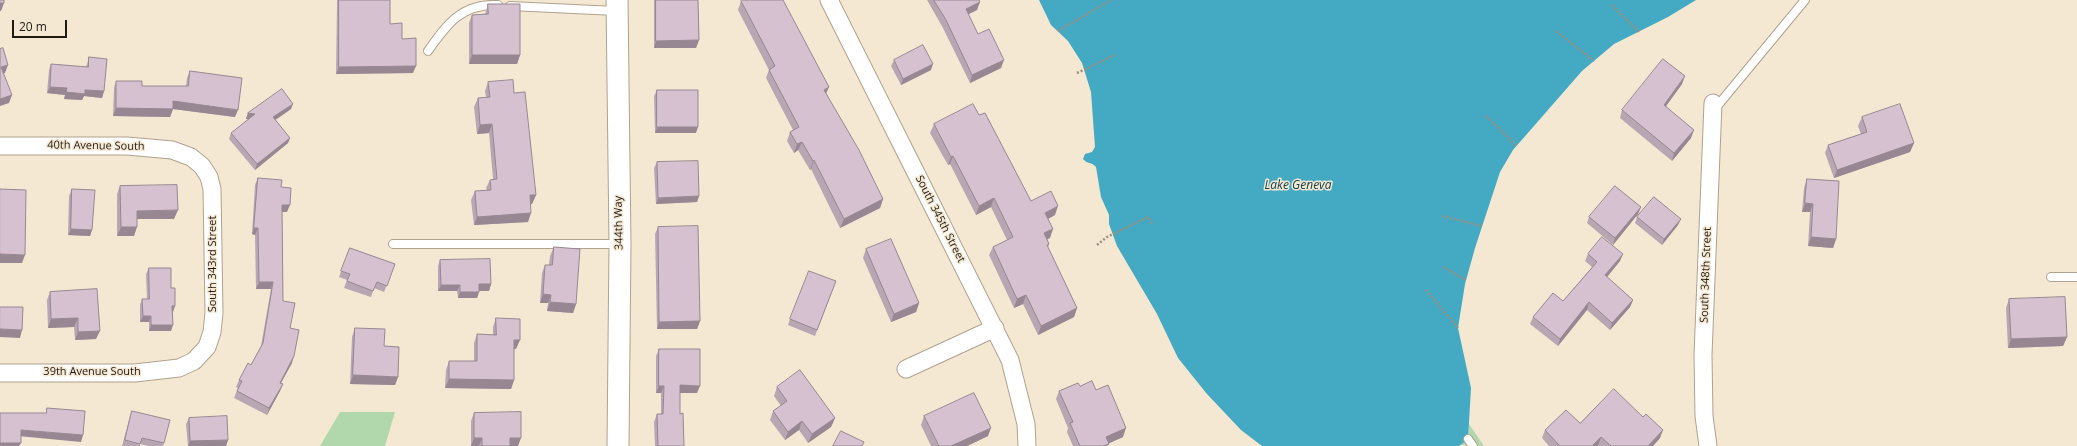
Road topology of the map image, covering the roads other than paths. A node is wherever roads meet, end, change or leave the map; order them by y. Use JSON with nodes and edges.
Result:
{"nodes":[{"id":1,"x":829,"y":0,"type":"edge"},
{"id":2,"x":1805,"y":0,"type":"edge"},
{"id":3,"x":617,"y":6,"type":"edge"},
{"id":4,"x":428,"y":51,"type":"dead end"},
{"id":5,"x":1713,"y":107,"type":"joint"},
{"id":6,"x":0,"y":146,"type":"edge"},
{"id":7,"x":191,"y":157,"type":"joint"},
{"id":8,"x":393,"y":244,"type":"dead end"},
{"id":9,"x":620,"y":244,"type":"junction"},
{"id":10,"x":2051,"y":277,"type":"dead end"},
{"id":11,"x":2077,"y":277,"type":"edge"},
{"id":12,"x":995,"y":328,"type":"junction"},
{"id":13,"x":184,"y":366,"type":"joint"},
{"id":14,"x":906,"y":369,"type":"dead end"},
{"id":15,"x":0,"y":373,"type":"edge"},
{"id":16,"x":1468,"y":439,"type":"dead end"},
{"id":17,"x":618,"y":446,"type":"edge"},
{"id":18,"x":1027,"y":446,"type":"edge"},
{"id":19,"x":1473,"y":446,"type":"edge"},
{"id":20,"x":1708,"y":446,"type":"edge"}],
"edges":[{"from":1,"to":12,"type":"street","name":"South 345th Street"},
{"from":2,"to":5,"type":"lane"},
{"from":3,"to":4,"type":"lane"},
{"from":3,"to":9,"type":"street","name":"344th Way"},
{"from":5,"to":20,"type":"street","name":"South 348th Street"},
{"from":6,"to":7,"type":"street","name":"40th Avenue South"},
{"from":7,"to":13,"type":"street","name":"South 343rd Street"},
{"from":8,"to":9,"type":"lane"},
{"from":9,"to":17,"type":"street","name":"344th Way"},
{"from":10,"to":11,"type":"lane"},
{"from":12,"to":14,"type":"street"},
{"from":12,"to":18,"type":"street","name":"South 345th Street"},
{"from":13,"to":15,"type":"street","name":"39th Avenue South"},
{"from":16,"to":19,"type":"lane"}]}
